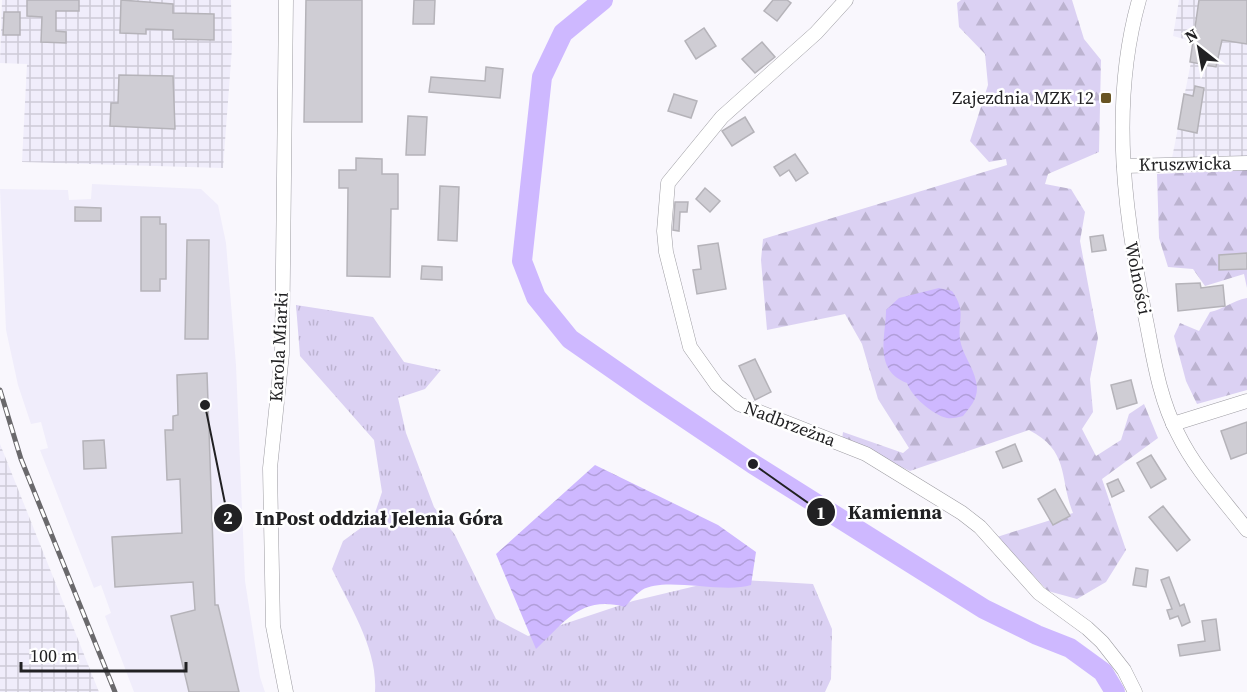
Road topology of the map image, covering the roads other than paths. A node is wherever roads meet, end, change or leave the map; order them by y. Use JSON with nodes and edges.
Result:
{"nodes":[{"id":1,"x":286,"y":0,"type":"edge"},
{"id":2,"x":846,"y":0,"type":"edge"},
{"id":3,"x":1139,"y":0,"type":"edge"},
{"id":4,"x":1247,"y":163,"type":"edge"},
{"id":5,"x":1124,"y":166,"type":"junction"},
{"id":6,"x":1247,"y":401,"type":"edge"},
{"id":7,"x":1173,"y":424,"type":"junction"},
{"id":8,"x":1247,"y":530,"type":"edge"},
{"id":9,"x":286,"y":692,"type":"edge"},
{"id":10,"x":1135,"y":692,"type":"edge"}],
"edges":[{"from":1,"to":9,"type":"street","name":"Karola Miarki"},
{"from":2,"to":10,"type":"street","name":"Nadbrzeżna"},
{"from":3,"to":5,"type":"street","name":"Wolności"},
{"from":4,"to":5,"type":"street","name":"Kruszwicka"},
{"from":5,"to":7,"type":"street","name":"Wolności"},
{"from":6,"to":7,"type":"street"},
{"from":7,"to":8,"type":"street","name":"Wolności"}]}
